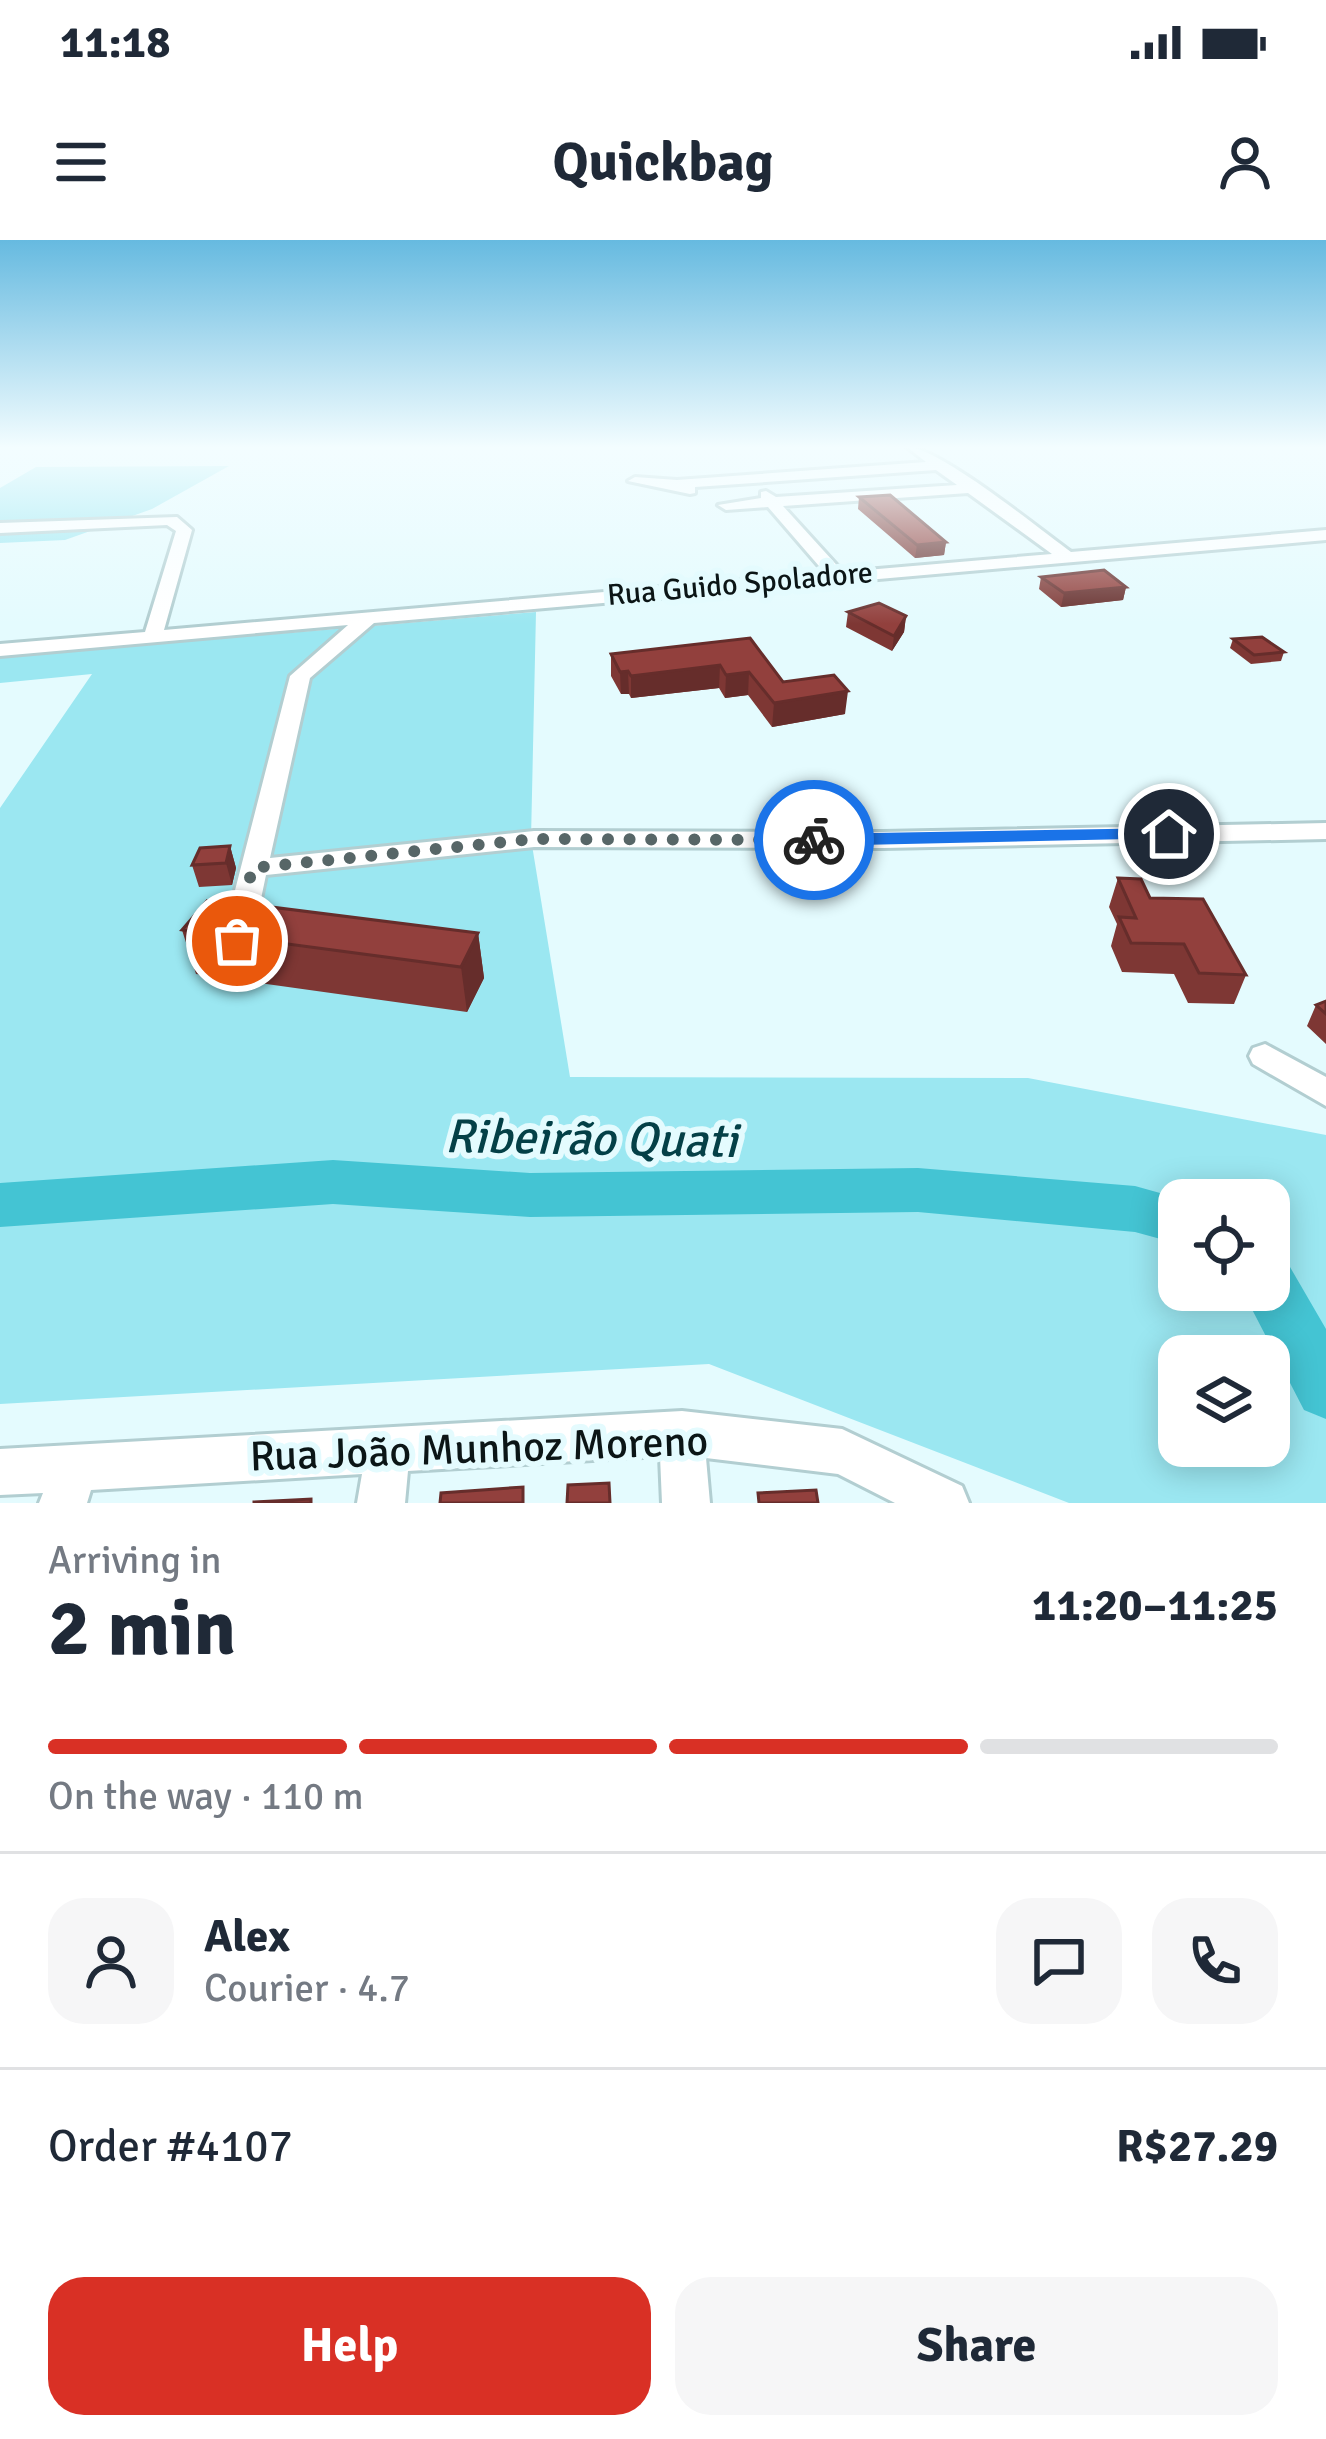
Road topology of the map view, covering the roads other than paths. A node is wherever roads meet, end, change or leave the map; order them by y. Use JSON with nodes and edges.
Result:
{"nodes":[{"id":1,"x":729,"y":506,"type":"edge"},
{"id":2,"x":776,"y":506,"type":"edge"},
{"id":3,"x":998,"y":506,"type":"edge"},
{"id":4,"x":791,"y":523,"type":"junction"},
{"id":5,"x":0,"y":528,"type":"edge"},
{"id":6,"x":1326,"y":535,"type":"edge"},
{"id":7,"x":1066,"y":556,"type":"junction"},
{"id":8,"x":837,"y":576,"type":"junction"},
{"id":9,"x":372,"y":615,"type":"junction"},
{"id":10,"x":154,"y":633,"type":"junction"},
{"id":11,"x":0,"y":650,"type":"edge"},
{"id":12,"x":1326,"y":832,"type":"edge"},
{"id":13,"x":252,"y":868,"type":"junction"},
{"id":14,"x":237,"y":941,"type":"edge"},
{"id":15,"x":1265,"y":1056,"type":"dead end"},
{"id":16,"x":1326,"y":1093,"type":"edge"},
{"id":17,"x":682,"y":1433,"type":"junction"},
{"id":18,"x":388,"y":1450,"type":"junction"},
{"id":19,"x":0,"y":1472,"type":"edge"},
{"id":20,"x":69,"y":1485,"type":"edge"},
{"id":21,"x":381,"y":1503,"type":"edge"},
{"id":22,"x":686,"y":1503,"type":"edge"},
{"id":23,"x":945,"y":1503,"type":"edge"}],
"edges":[{"from":1,"to":4,"type":"street"},
{"from":2,"to":4,"type":"street"},
{"from":3,"to":7,"type":"street"},
{"from":4,"to":8,"type":"street"},
{"from":5,"to":10,"type":"street"},
{"from":6,"to":7,"type":"street","name":"Rua Guido Spoladore"},
{"from":7,"to":8,"type":"street","name":"Rua Guido Spoladore"},
{"from":8,"to":9,"type":"street","name":"Rua Guido Spoladore"},
{"from":9,"to":10,"type":"street","name":"Rua Guido Spoladore"},
{"from":9,"to":13,"type":"street"},
{"from":10,"to":11,"type":"street","name":"Rua Guido Spoladore"},
{"from":12,"to":13,"type":"street"},
{"from":13,"to":14,"type":"street"},
{"from":15,"to":16,"type":"street"},
{"from":17,"to":18,"type":"street","name":"Rua João Munhoz Moreno"},
{"from":17,"to":22,"type":"street"},
{"from":17,"to":23,"type":"street","name":"Rua João Munhoz Moreno"},
{"from":18,"to":20,"type":"street","name":"Rua João Munhoz Moreno"},
{"from":18,"to":21,"type":"street"},
{"from":19,"to":20,"type":"street","name":"Rua João Munhoz Moreno"}]}
